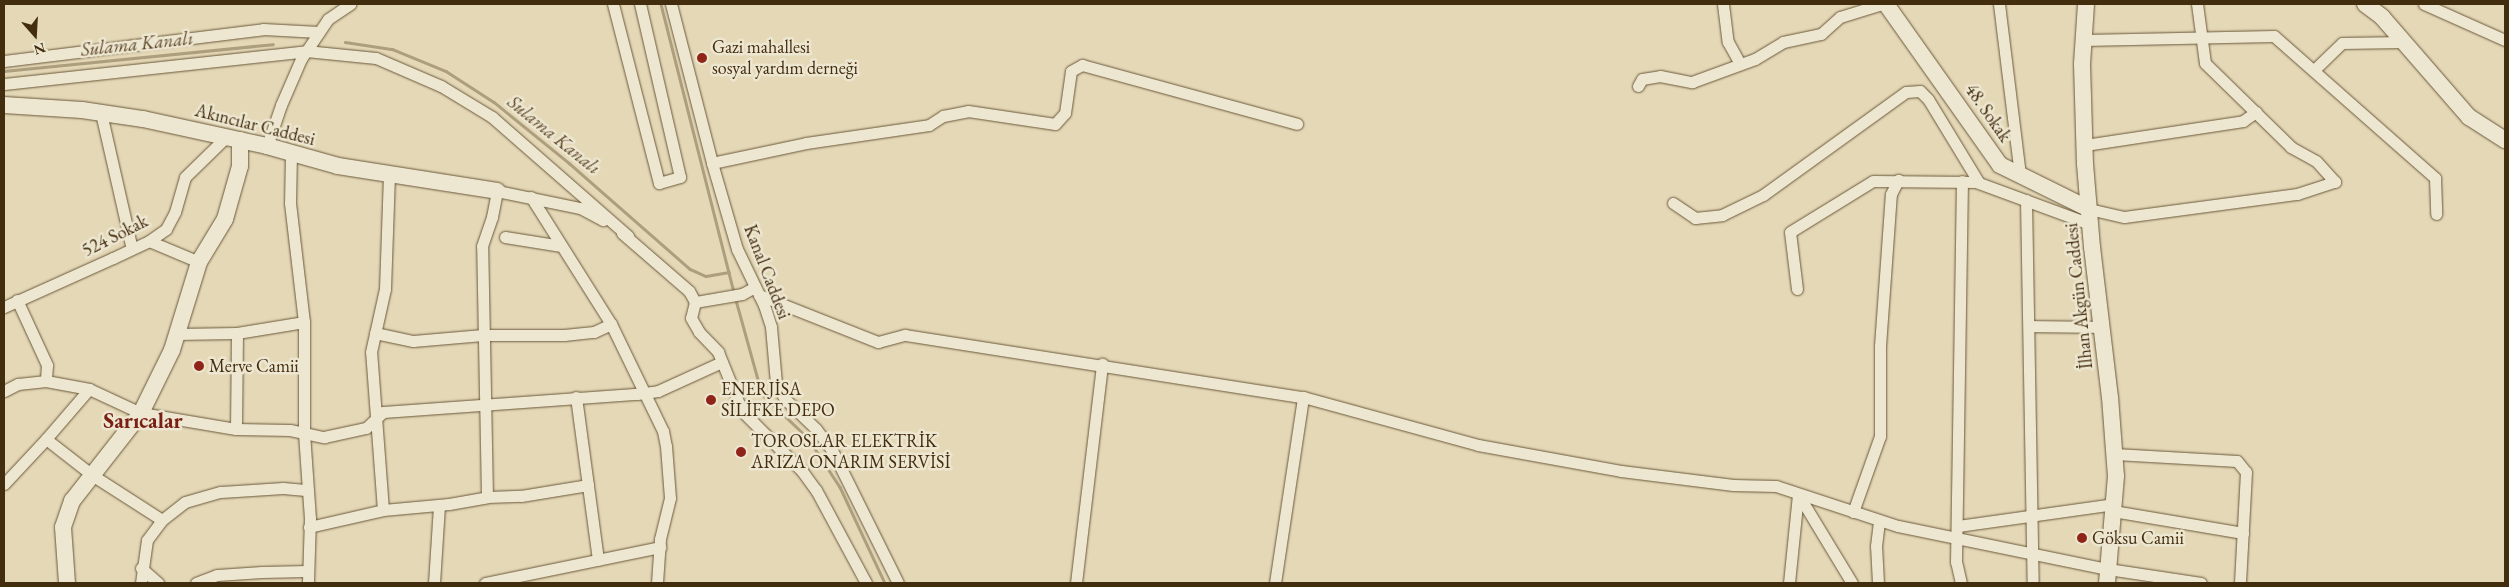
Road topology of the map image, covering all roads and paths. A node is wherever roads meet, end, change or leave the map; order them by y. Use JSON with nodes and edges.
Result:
{"nodes":[{"id":1,"x":613,"y":4,"type":"edge"},
{"id":2,"x":640,"y":4,"type":"edge"},
{"id":3,"x":670,"y":4,"type":"edge"},
{"id":4,"x":1723,"y":4,"type":"edge"},
{"id":5,"x":1882,"y":4,"type":"edge"},
{"id":6,"x":1886,"y":4,"type":"edge"},
{"id":7,"x":1999,"y":4,"type":"edge"},
{"id":8,"x":2086,"y":4,"type":"edge"},
{"id":9,"x":2197,"y":4,"type":"edge"},
{"id":10,"x":2365,"y":4,"type":"edge"},
{"id":11,"x":2424,"y":4,"type":"edge"},
{"id":12,"x":343,"y":6,"type":"edge"},
{"id":13,"x":319,"y":32,"type":"junction"},
{"id":14,"x":2200,"y":37,"type":"junction"},
{"id":15,"x":2084,"y":40,"type":"junction"},
{"id":16,"x":2505,"y":40,"type":"edge"},
{"id":17,"x":2403,"y":42,"type":"junction"},
{"id":18,"x":306,"y":51,"type":"junction"},
{"id":19,"x":4,"y":61,"type":"edge"},
{"id":20,"x":1740,"y":64,"type":"junction"},
{"id":21,"x":2314,"y":70,"type":"junction"},
{"id":22,"x":4,"y":84,"type":"edge"},
{"id":23,"x":1638,"y":86,"type":"dead end"},
{"id":24,"x":4,"y":105,"type":"edge"},
{"id":25,"x":2256,"y":112,"type":"junction"},
{"id":26,"x":101,"y":113,"type":"junction"},
{"id":27,"x":1297,"y":124,"type":"dead end"},
{"id":28,"x":233,"y":139,"type":"junction"},
{"id":29,"x":2505,"y":140,"type":"edge"},
{"id":30,"x":2085,"y":145,"type":"junction"},
{"id":31,"x":268,"y":146,"type":"junction"},
{"id":32,"x":291,"y":153,"type":"junction"},
{"id":33,"x":712,"y":163,"type":"junction"},
{"id":34,"x":389,"y":175,"type":"junction"},
{"id":35,"x":2020,"y":175,"type":"junction"},
{"id":36,"x":1898,"y":180,"type":"junction"},
{"id":37,"x":1962,"y":182,"type":"junction"},
{"id":38,"x":1979,"y":183,"type":"junction"},
{"id":39,"x":497,"y":191,"type":"junction"},
{"id":40,"x":531,"y":197,"type":"junction"},
{"id":41,"x":2026,"y":200,"type":"junction"},
{"id":42,"x":1673,"y":203,"type":"dead end"},
{"id":43,"x":2436,"y":214,"type":"dead end"},
{"id":44,"x":2090,"y":216,"type":"junction"},
{"id":45,"x":628,"y":236,"type":"junction"},
{"id":46,"x":505,"y":237,"type":"dead end"},
{"id":47,"x":149,"y":241,"type":"junction"},
{"id":48,"x":561,"y":246,"type":"junction"},
{"id":49,"x":132,"y":249,"type":"junction"},
{"id":50,"x":198,"y":262,"type":"junction"},
{"id":51,"x":1797,"y":289,"type":"dead end"},
{"id":52,"x":757,"y":291,"type":"junction"},
{"id":53,"x":17,"y":300,"type":"junction"},
{"id":54,"x":695,"y":302,"type":"junction"},
{"id":55,"x":4,"y":307,"type":"edge"},
{"id":56,"x":304,"y":322,"type":"junction"},
{"id":57,"x":611,"y":324,"type":"junction"},
{"id":58,"x":2029,"y":326,"type":"junction"},
{"id":59,"x":2102,"y":327,"type":"junction"},
{"id":60,"x":375,"y":333,"type":"junction"},
{"id":61,"x":176,"y":334,"type":"junction"},
{"id":62,"x":237,"y":334,"type":"junction"},
{"id":63,"x":483,"y":335,"type":"junction"},
{"id":64,"x":722,"y":362,"type":"junction"},
{"id":65,"x":1102,"y":364,"type":"junction"},
{"id":66,"x":46,"y":381,"type":"junction"},
{"id":67,"x":89,"y":389,"type":"junction"},
{"id":68,"x":4,"y":391,"type":"edge"},
{"id":69,"x":645,"y":393,"type":"junction"},
{"id":70,"x":576,"y":397,"type":"junction"},
{"id":71,"x":1303,"y":397,"type":"junction"},
{"id":72,"x":484,"y":404,"type":"junction"},
{"id":73,"x":142,"y":413,"type":"junction"},
{"id":74,"x":375,"y":420,"type":"junction"},
{"id":75,"x":236,"y":429,"type":"junction"},
{"id":76,"x":304,"y":433,"type":"junction"},
{"id":77,"x":46,"y":439,"type":"junction"},
{"id":78,"x":2115,"y":454,"type":"junction"},
{"id":79,"x":92,"y":475,"type":"junction"},
{"id":80,"x":4,"y":484,"type":"edge"},
{"id":81,"x":588,"y":485,"type":"junction"},
{"id":82,"x":308,"y":490,"type":"junction"},
{"id":83,"x":1798,"y":494,"type":"junction"},
{"id":84,"x":487,"y":497,"type":"junction"},
{"id":85,"x":439,"y":505,"type":"junction"},
{"id":86,"x":2114,"y":508,"type":"junction"},
{"id":87,"x":383,"y":510,"type":"junction"},
{"id":88,"x":1853,"y":512,"type":"junction"},
{"id":89,"x":2033,"y":515,"type":"junction"},
{"id":90,"x":162,"y":520,"type":"junction"},
{"id":91,"x":1879,"y":520,"type":"junction"},
{"id":92,"x":1958,"y":526,"type":"junction"},
{"id":93,"x":309,"y":527,"type":"junction"},
{"id":94,"x":2243,"y":533,"type":"junction"},
{"id":95,"x":1957,"y":538,"type":"junction"},
{"id":96,"x":660,"y":547,"type":"junction"},
{"id":97,"x":2034,"y":554,"type":"junction"},
{"id":98,"x":598,"y":560,"type":"junction"},
{"id":99,"x":141,"y":568,"type":"junction"},
{"id":100,"x":2107,"y":576,"type":"edge"},
{"id":101,"x":307,"y":577,"type":"edge"},
{"id":102,"x":520,"y":580,"type":"edge"},
{"id":103,"x":67,"y":583,"type":"edge"},
{"id":104,"x":140,"y":583,"type":"edge"},
{"id":105,"x":158,"y":583,"type":"edge"},
{"id":106,"x":196,"y":583,"type":"edge"},
{"id":107,"x":434,"y":583,"type":"edge"},
{"id":108,"x":485,"y":583,"type":"edge"},
{"id":109,"x":657,"y":583,"type":"edge"},
{"id":110,"x":866,"y":583,"type":"edge"},
{"id":111,"x":898,"y":583,"type":"edge"},
{"id":112,"x":1076,"y":583,"type":"edge"},
{"id":113,"x":1275,"y":583,"type":"edge"},
{"id":114,"x":1789,"y":583,"type":"edge"},
{"id":115,"x":1852,"y":583,"type":"edge"},
{"id":116,"x":1878,"y":583,"type":"edge"},
{"id":117,"x":1961,"y":583,"type":"edge"},
{"id":118,"x":2033,"y":583,"type":"edge"},
{"id":119,"x":2201,"y":583,"type":"edge"},
{"id":120,"x":2240,"y":583,"type":"edge"}],
"edges":[{"from":1,"to":2,"type":"street"},
{"from":3,"to":33,"type":"street","name":"Kanal Caddesi"},
{"from":4,"to":20,"type":"street"},
{"from":5,"to":20,"type":"street"},
{"from":6,"to":35,"type":"street","name":"48. Sokak"},
{"from":7,"to":35,"type":"street"},
{"from":8,"to":15,"type":"street","name":"İlhan Akgün Caddesi"},
{"from":9,"to":14,"type":"street"},
{"from":10,"to":17,"type":"street"},
{"from":11,"to":16,"type":"street"},
{"from":12,"to":13,"type":"street"},
{"from":13,"to":18,"type":"street"},
{"from":13,"to":19,"type":"street"},
{"from":14,"to":15,"type":"street"},
{"from":14,"to":21,"type":"street"},
{"from":14,"to":25,"type":"street"},
{"from":15,"to":30,"type":"street","name":"İlhan Akgün Caddesi"},
{"from":17,"to":21,"type":"street"},
{"from":17,"to":29,"type":"street"},
{"from":18,"to":22,"type":"street"},
{"from":18,"to":31,"type":"street"},
{"from":18,"to":45,"type":"street"},
{"from":20,"to":23,"type":"street"},
{"from":21,"to":43,"type":"street"},
{"from":24,"to":26,"type":"street","name":"Akıncılar Caddesi"},
{"from":25,"to":30,"type":"street"},
{"from":25,"to":44,"type":"street"},
{"from":26,"to":28,"type":"street","name":"Akıncılar Caddesi"},
{"from":26,"to":49,"type":"street"},
{"from":27,"to":33,"type":"street"},
{"from":28,"to":31,"type":"street","name":"Akıncılar Caddesi"},
{"from":28,"to":47,"type":"street","name":"524 Sokak"},
{"from":28,"to":50,"type":"street"},
{"from":30,"to":44,"type":"street","name":"İlhan Akgün Caddesi"},
{"from":31,"to":32,"type":"street","name":"Akıncılar Caddesi"},
{"from":32,"to":34,"type":"street","name":"Akıncılar Caddesi"},
{"from":32,"to":56,"type":"street"},
{"from":33,"to":52,"type":"street","name":"Kanal Caddesi"},
{"from":34,"to":39,"type":"street","name":"Akıncılar Caddesi"},
{"from":34,"to":60,"type":"street"},
{"from":35,"to":44,"type":"street","name":"48. Sokak"},
{"from":36,"to":37,"type":"street"},
{"from":36,"to":51,"type":"street"},
{"from":36,"to":88,"type":"street"},
{"from":37,"to":38,"type":"street"},
{"from":37,"to":92,"type":"street"},
{"from":38,"to":41,"type":"street"},
{"from":38,"to":42,"type":"street"},
{"from":39,"to":40,"type":"street"},
{"from":39,"to":63,"type":"street"},
{"from":40,"to":45,"type":"street"},
{"from":40,"to":48,"type":"street"},
{"from":41,"to":44,"type":"street"},
{"from":41,"to":58,"type":"street"},
{"from":44,"to":59,"type":"street","name":"İlhan Akgün Caddesi"},
{"from":45,"to":54,"type":"street"},
{"from":46,"to":48,"type":"street"},
{"from":47,"to":49,"type":"street","name":"524 Sokak"},
{"from":47,"to":50,"type":"street"},
{"from":48,"to":57,"type":"street"},
{"from":49,"to":53,"type":"street","name":"524 Sokak"},
{"from":50,"to":61,"type":"street"},
{"from":52,"to":54,"type":"street"},
{"from":52,"to":65,"type":"street"},
{"from":52,"to":111,"type":"street","name":"Kanal Caddesi"},
{"from":53,"to":55,"type":"street","name":"524 Sokak"},
{"from":53,"to":66,"type":"street"},
{"from":54,"to":64,"type":"street"},
{"from":56,"to":62,"type":"street"},
{"from":56,"to":76,"type":"street"},
{"from":57,"to":63,"type":"street"},
{"from":57,"to":69,"type":"street"},
{"from":58,"to":59,"type":"street"},
{"from":58,"to":89,"type":"street"},
{"from":59,"to":78,"type":"street","name":"İlhan Akgün Caddesi"},
{"from":60,"to":63,"type":"street"},
{"from":60,"to":74,"type":"street"},
{"from":61,"to":62,"type":"street"},
{"from":61,"to":73,"type":"street"},
{"from":62,"to":75,"type":"street"},
{"from":63,"to":72,"type":"street"},
{"from":64,"to":69,"type":"street"},
{"from":64,"to":110,"type":"street"},
{"from":65,"to":71,"type":"street"},
{"from":65,"to":112,"type":"street"},
{"from":66,"to":67,"type":"street"},
{"from":66,"to":68,"type":"street"},
{"from":67,"to":73,"type":"street"},
{"from":67,"to":77,"type":"street"},
{"from":69,"to":70,"type":"street"},
{"from":69,"to":96,"type":"street"},
{"from":70,"to":72,"type":"street"},
{"from":70,"to":81,"type":"street"},
{"from":71,"to":83,"type":"street"},
{"from":71,"to":113,"type":"street"},
{"from":72,"to":74,"type":"street"},
{"from":72,"to":84,"type":"street"},
{"from":73,"to":75,"type":"street"},
{"from":73,"to":79,"type":"street"},
{"from":74,"to":76,"type":"street"},
{"from":74,"to":87,"type":"street"},
{"from":75,"to":76,"type":"street"},
{"from":76,"to":82,"type":"street"},
{"from":77,"to":79,"type":"street"},
{"from":77,"to":80,"type":"street"},
{"from":78,"to":86,"type":"street","name":"İlhan Akgün Caddesi"},
{"from":78,"to":94,"type":"street"},
{"from":79,"to":90,"type":"street"},
{"from":79,"to":103,"type":"street"},
{"from":81,"to":84,"type":"street"},
{"from":81,"to":98,"type":"street"},
{"from":82,"to":90,"type":"street"},
{"from":82,"to":93,"type":"street"},
{"from":83,"to":88,"type":"street"},
{"from":83,"to":114,"type":"street"},
{"from":83,"to":115,"type":"street"},
{"from":84,"to":85,"type":"street"},
{"from":85,"to":87,"type":"street"},
{"from":85,"to":107,"type":"street"},
{"from":86,"to":89,"type":"street"},
{"from":86,"to":94,"type":"street"},
{"from":86,"to":100,"type":"street","name":"İlhan Akgün Caddesi"},
{"from":87,"to":93,"type":"street"},
{"from":88,"to":91,"type":"street"},
{"from":89,"to":92,"type":"street"},
{"from":89,"to":97,"type":"street"},
{"from":90,"to":99,"type":"street"},
{"from":91,"to":95,"type":"street"},
{"from":91,"to":116,"type":"street"},
{"from":92,"to":95,"type":"street"},
{"from":93,"to":101,"type":"street"},
{"from":94,"to":120,"type":"street"},
{"from":95,"to":97,"type":"street"},
{"from":95,"to":117,"type":"street"},
{"from":96,"to":98,"type":"street"},
{"from":96,"to":109,"type":"street"},
{"from":97,"to":100,"type":"street"},
{"from":97,"to":118,"type":"street"},
{"from":98,"to":102,"type":"street"},
{"from":99,"to":104,"type":"street"},
{"from":99,"to":105,"type":"street"},
{"from":100,"to":119,"type":"street"},
{"from":101,"to":106,"type":"street"},
{"from":102,"to":108,"type":"street"}]}
